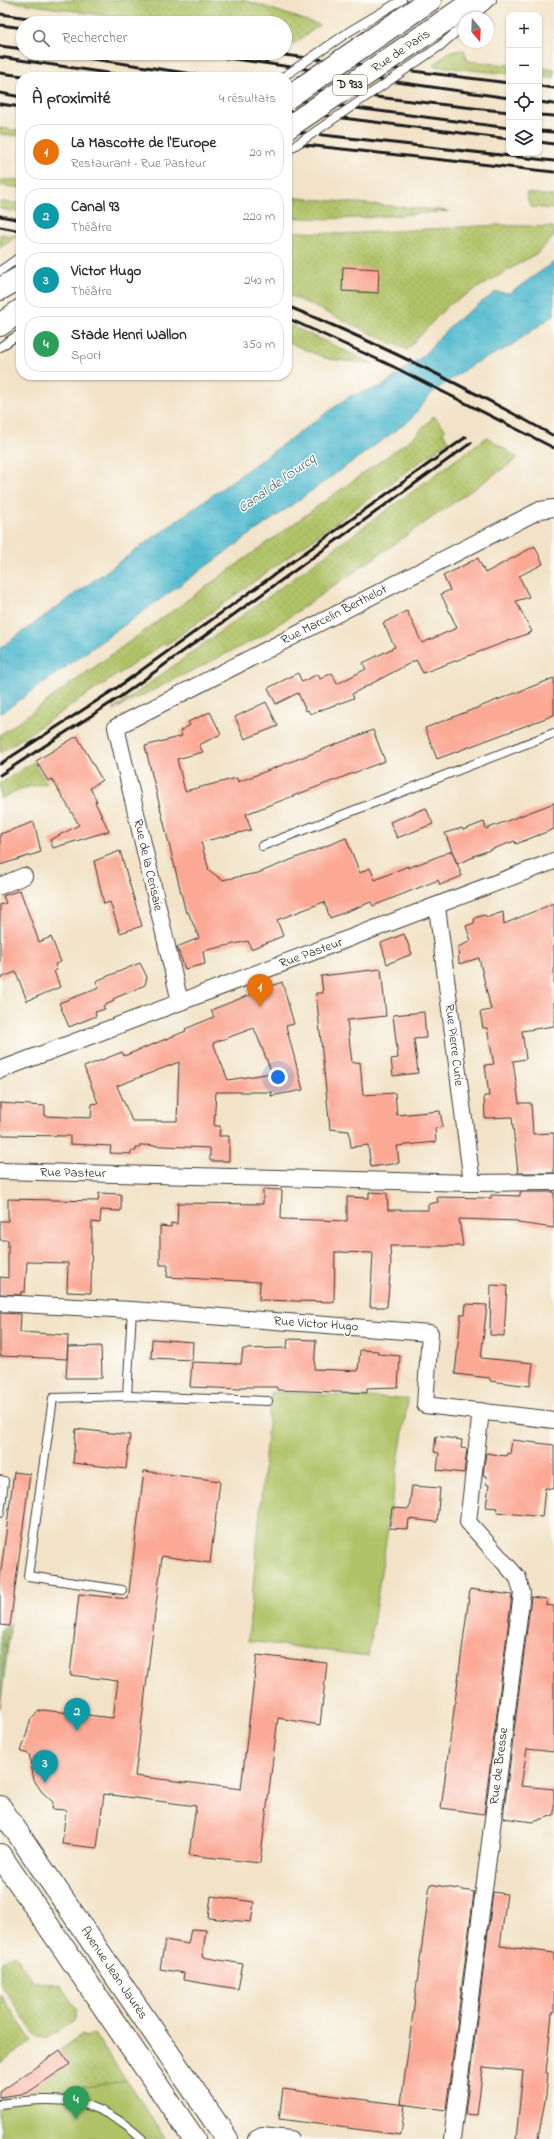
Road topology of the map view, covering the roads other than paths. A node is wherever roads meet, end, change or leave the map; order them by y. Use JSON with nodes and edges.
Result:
{"nodes":[{"id":1,"x":402,"y":0,"type":"edge"},
{"id":2,"x":430,"y":0,"type":"edge"},
{"id":3,"x":475,"y":0,"type":"edge"},
{"id":4,"x":492,"y":0,"type":"edge"},
{"id":5,"x":479,"y":12,"type":"edge"},
{"id":6,"x":458,"y":30,"type":"edge"},
{"id":7,"x":290,"y":72,"type":"edge"},
{"id":8,"x":292,"y":95,"type":"edge"},
{"id":9,"x":292,"y":125,"type":"edge"},
{"id":10,"x":292,"y":148,"type":"edge"},
{"id":11,"x":16,"y":260,"type":"edge"},
{"id":12,"x":0,"y":271,"type":"edge"},
{"id":13,"x":16,"y":280,"type":"edge"},
{"id":14,"x":0,"y":289,"type":"edge"},
{"id":15,"x":16,"y":314,"type":"edge"},
{"id":16,"x":0,"y":325,"type":"edge"},
{"id":17,"x":16,"y":336,"type":"edge"},
{"id":18,"x":0,"y":347,"type":"edge"},
{"id":19,"x":554,"y":508,"type":"edge"},
{"id":20,"x":116,"y":727,"type":"joint"},
{"id":21,"x":554,"y":734,"type":"edge"},
{"id":22,"x":262,"y":846,"type":"dead end"},
{"id":23,"x":554,"y":861,"type":"edge"},
{"id":24,"x":24,"y":876,"type":"dead end"},
{"id":25,"x":0,"y":886,"type":"edge"},
{"id":26,"x":436,"y":907,"type":"junction"},
{"id":27,"x":180,"y":1002,"type":"junction"},
{"id":28,"x":0,"y":1070,"type":"edge"},
{"id":29,"x":0,"y":1171,"type":"edge"},
{"id":30,"x":554,"y":1182,"type":"edge"},
{"id":31,"x":472,"y":1183,"type":"junction"},
{"id":32,"x":0,"y":1303,"type":"edge"},
{"id":33,"x":132,"y":1310,"type":"junction"},
{"id":34,"x":127,"y":1396,"type":"junction"},
{"id":35,"x":268,"y":1401,"type":"dead end"},
{"id":36,"x":481,"y":1411,"type":"junction"},
{"id":37,"x":554,"y":1420,"type":"edge"},
{"id":38,"x":0,"y":1480,"type":"edge"},
{"id":39,"x":0,"y":1513,"type":"edge"},
{"id":40,"x":122,"y":1590,"type":"dead end"},
{"id":41,"x":0,"y":1807,"type":"edge"},
{"id":42,"x":0,"y":1855,"type":"edge"},
{"id":43,"x":0,"y":2104,"type":"edge"},
{"id":44,"x":142,"y":2139,"type":"edge"},
{"id":45,"x":194,"y":2139,"type":"edge"},
{"id":46,"x":227,"y":2139,"type":"edge"},
{"id":47,"x":256,"y":2139,"type":"edge"},
{"id":48,"x":290,"y":2139,"type":"edge"},
{"id":49,"x":452,"y":2139,"type":"edge"}],
"edges":[{"from":1,"to":7,"type":"lane","bridge":true},
{"from":2,"to":8,"type":"main road","number":"D 933","bridge":true},
{"from":3,"to":9,"type":"main road","name":"Rue de Paris","number":"D 933","bridge":true},
{"from":4,"to":5,"type":"lane"},
{"from":6,"to":10,"type":"lane","name":"Rue de Paris","bridge":true},
{"from":11,"to":12,"type":"lane"},
{"from":13,"to":14,"type":"main road"},
{"from":15,"to":16,"type":"main road"},
{"from":17,"to":18,"type":"lane"},
{"from":19,"to":20,"type":"street","name":"Rue Marcelin Berthelot"},
{"from":20,"to":27,"type":"street","name":"Rue de la Cerisaie"},
{"from":21,"to":22,"type":"lane"},
{"from":23,"to":26,"type":"street","name":"Rue Pasteur"},
{"from":24,"to":25,"type":"street"},
{"from":26,"to":27,"type":"street","name":"Rue Pasteur"},
{"from":26,"to":31,"type":"street","name":"Rue Pierre Curie"},
{"from":27,"to":28,"type":"street","name":"Rue Pasteur"},
{"from":29,"to":31,"type":"street","name":"Rue Pasteur"},
{"from":30,"to":31,"type":"street","name":"Rue Pasteur"},
{"from":32,"to":33,"type":"street","name":"Rue Victor Hugo"},
{"from":33,"to":34,"type":"lane"},
{"from":33,"to":36,"type":"street","name":"Rue Victor Hugo"},
{"from":34,"to":35,"type":"lane"},
{"from":34,"to":40,"type":"lane"},
{"from":36,"to":37,"type":"street","name":"Rue Victor Hugo"},
{"from":36,"to":49,"type":"street","name":"Rue de Bresse"},
{"from":38,"to":39,"type":"lane"},
{"from":41,"to":46,"type":"main road","name":"Avenue Jean Jaurès"},
{"from":42,"to":45,"type":"main road","name":"Avenue Jean Jaurès"},
{"from":43,"to":44,"type":"lane"},
{"from":47,"to":48,"type":"street"}]}
